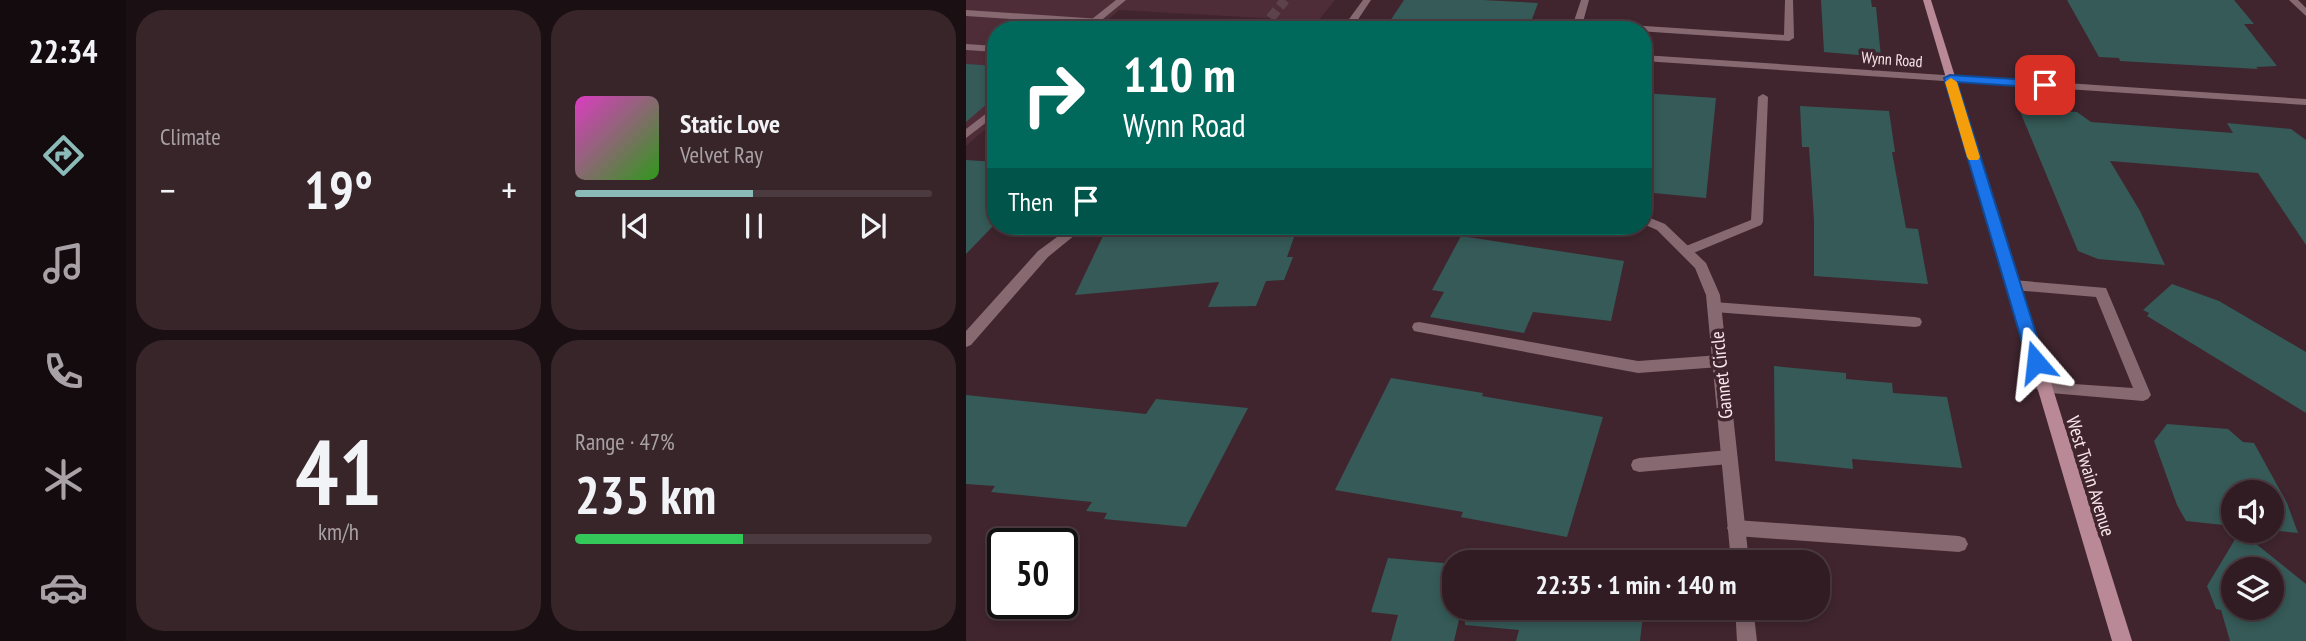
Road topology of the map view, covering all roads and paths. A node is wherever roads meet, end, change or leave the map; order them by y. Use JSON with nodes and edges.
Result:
{"nodes":[{"id":1,"x":1122,"y":0,"type":"edge"},
{"id":2,"x":1367,"y":0,"type":"edge"},
{"id":3,"x":1585,"y":0,"type":"edge"},
{"id":4,"x":1789,"y":0,"type":"edge"},
{"id":5,"x":1927,"y":0,"type":"edge"},
{"id":6,"x":2293,"y":0,"type":"edge"},
{"id":7,"x":966,"y":13,"type":"edge"},
{"id":8,"x":2306,"y":13,"type":"edge"},
{"id":9,"x":1095,"y":21,"type":"joint"},
{"id":10,"x":1352,"y":21,"type":"edge"},
{"id":11,"x":1579,"y":21,"type":"edge"},
{"id":12,"x":1652,"y":28,"type":"edge"},
{"id":13,"x":966,"y":47,"type":"edge"},
{"id":14,"x":987,"y":48,"type":"edge"},
{"id":15,"x":1652,"y":59,"type":"edge"},
{"id":16,"x":1950,"y":78,"type":"junction"},
{"id":17,"x":1763,"y":97,"type":"dead end"},
{"id":18,"x":2306,"y":102,"type":"edge"},
{"id":19,"x":987,"y":117,"type":"edge"},
{"id":20,"x":966,"y":135,"type":"edge"},
{"id":21,"x":1652,"y":223,"type":"edge"},
{"id":22,"x":1068,"y":235,"type":"edge"},
{"id":23,"x":1686,"y":251,"type":"junction"},
{"id":24,"x":2013,"y":285,"type":"junction"},
{"id":25,"x":1714,"y":307,"type":"junction"},
{"id":26,"x":1915,"y":322,"type":"dead end"},
{"id":27,"x":1419,"y":327,"type":"dead end"},
{"id":28,"x":966,"y":341,"type":"edge"},
{"id":29,"x":1720,"y":361,"type":"junction"},
{"id":30,"x":2044,"y":388,"type":"junction"},
{"id":31,"x":1729,"y":457,"type":"junction"},
{"id":32,"x":1639,"y":466,"type":"dead end"},
{"id":33,"x":1736,"y":528,"type":"junction"},
{"id":34,"x":1959,"y":544,"type":"dead end"},
{"id":35,"x":1739,"y":550,"type":"edge"},
{"id":36,"x":1745,"y":620,"type":"edge"},
{"id":37,"x":1747,"y":641,"type":"edge"},
{"id":38,"x":2122,"y":641,"type":"edge"}],
"edges":[{"from":1,"to":9,"type":"street"},
{"from":2,"to":10,"type":"street"},
{"from":3,"to":11,"type":"street"},
{"from":4,"to":12,"type":"street"},
{"from":5,"to":16,"type":"main road","name":"West Twain Avenue"},
{"from":6,"to":8,"type":"street"},
{"from":7,"to":9,"type":"street"},
{"from":13,"to":14,"type":"street"},
{"from":15,"to":16,"type":"street","name":"Wynn Road"},
{"from":16,"to":18,"type":"street","name":"Wynn Road"},
{"from":16,"to":24,"type":"main road","name":"West Twain Avenue"},
{"from":17,"to":23,"type":"street"},
{"from":19,"to":20,"type":"street"},
{"from":21,"to":23,"type":"street","name":"Gannet Circle"},
{"from":22,"to":28,"type":"street"},
{"from":23,"to":25,"type":"street","name":"Gannet Circle"},
{"from":24,"to":30,"type":"main road","name":"West Twain Avenue"},
{"from":24,"to":30,"type":"street"},
{"from":25,"to":26,"type":"street"},
{"from":25,"to":29,"type":"street","name":"Gannet Circle"},
{"from":27,"to":29,"type":"street"},
{"from":29,"to":31,"type":"street","name":"Gannet Circle"},
{"from":30,"to":38,"type":"main road","name":"West Twain Avenue"},
{"from":31,"to":32,"type":"street"},
{"from":31,"to":33,"type":"street","name":"Gannet Circle"},
{"from":33,"to":34,"type":"street"},
{"from":33,"to":35,"type":"street","name":"Gannet Circle"},
{"from":36,"to":37,"type":"street"}]}
